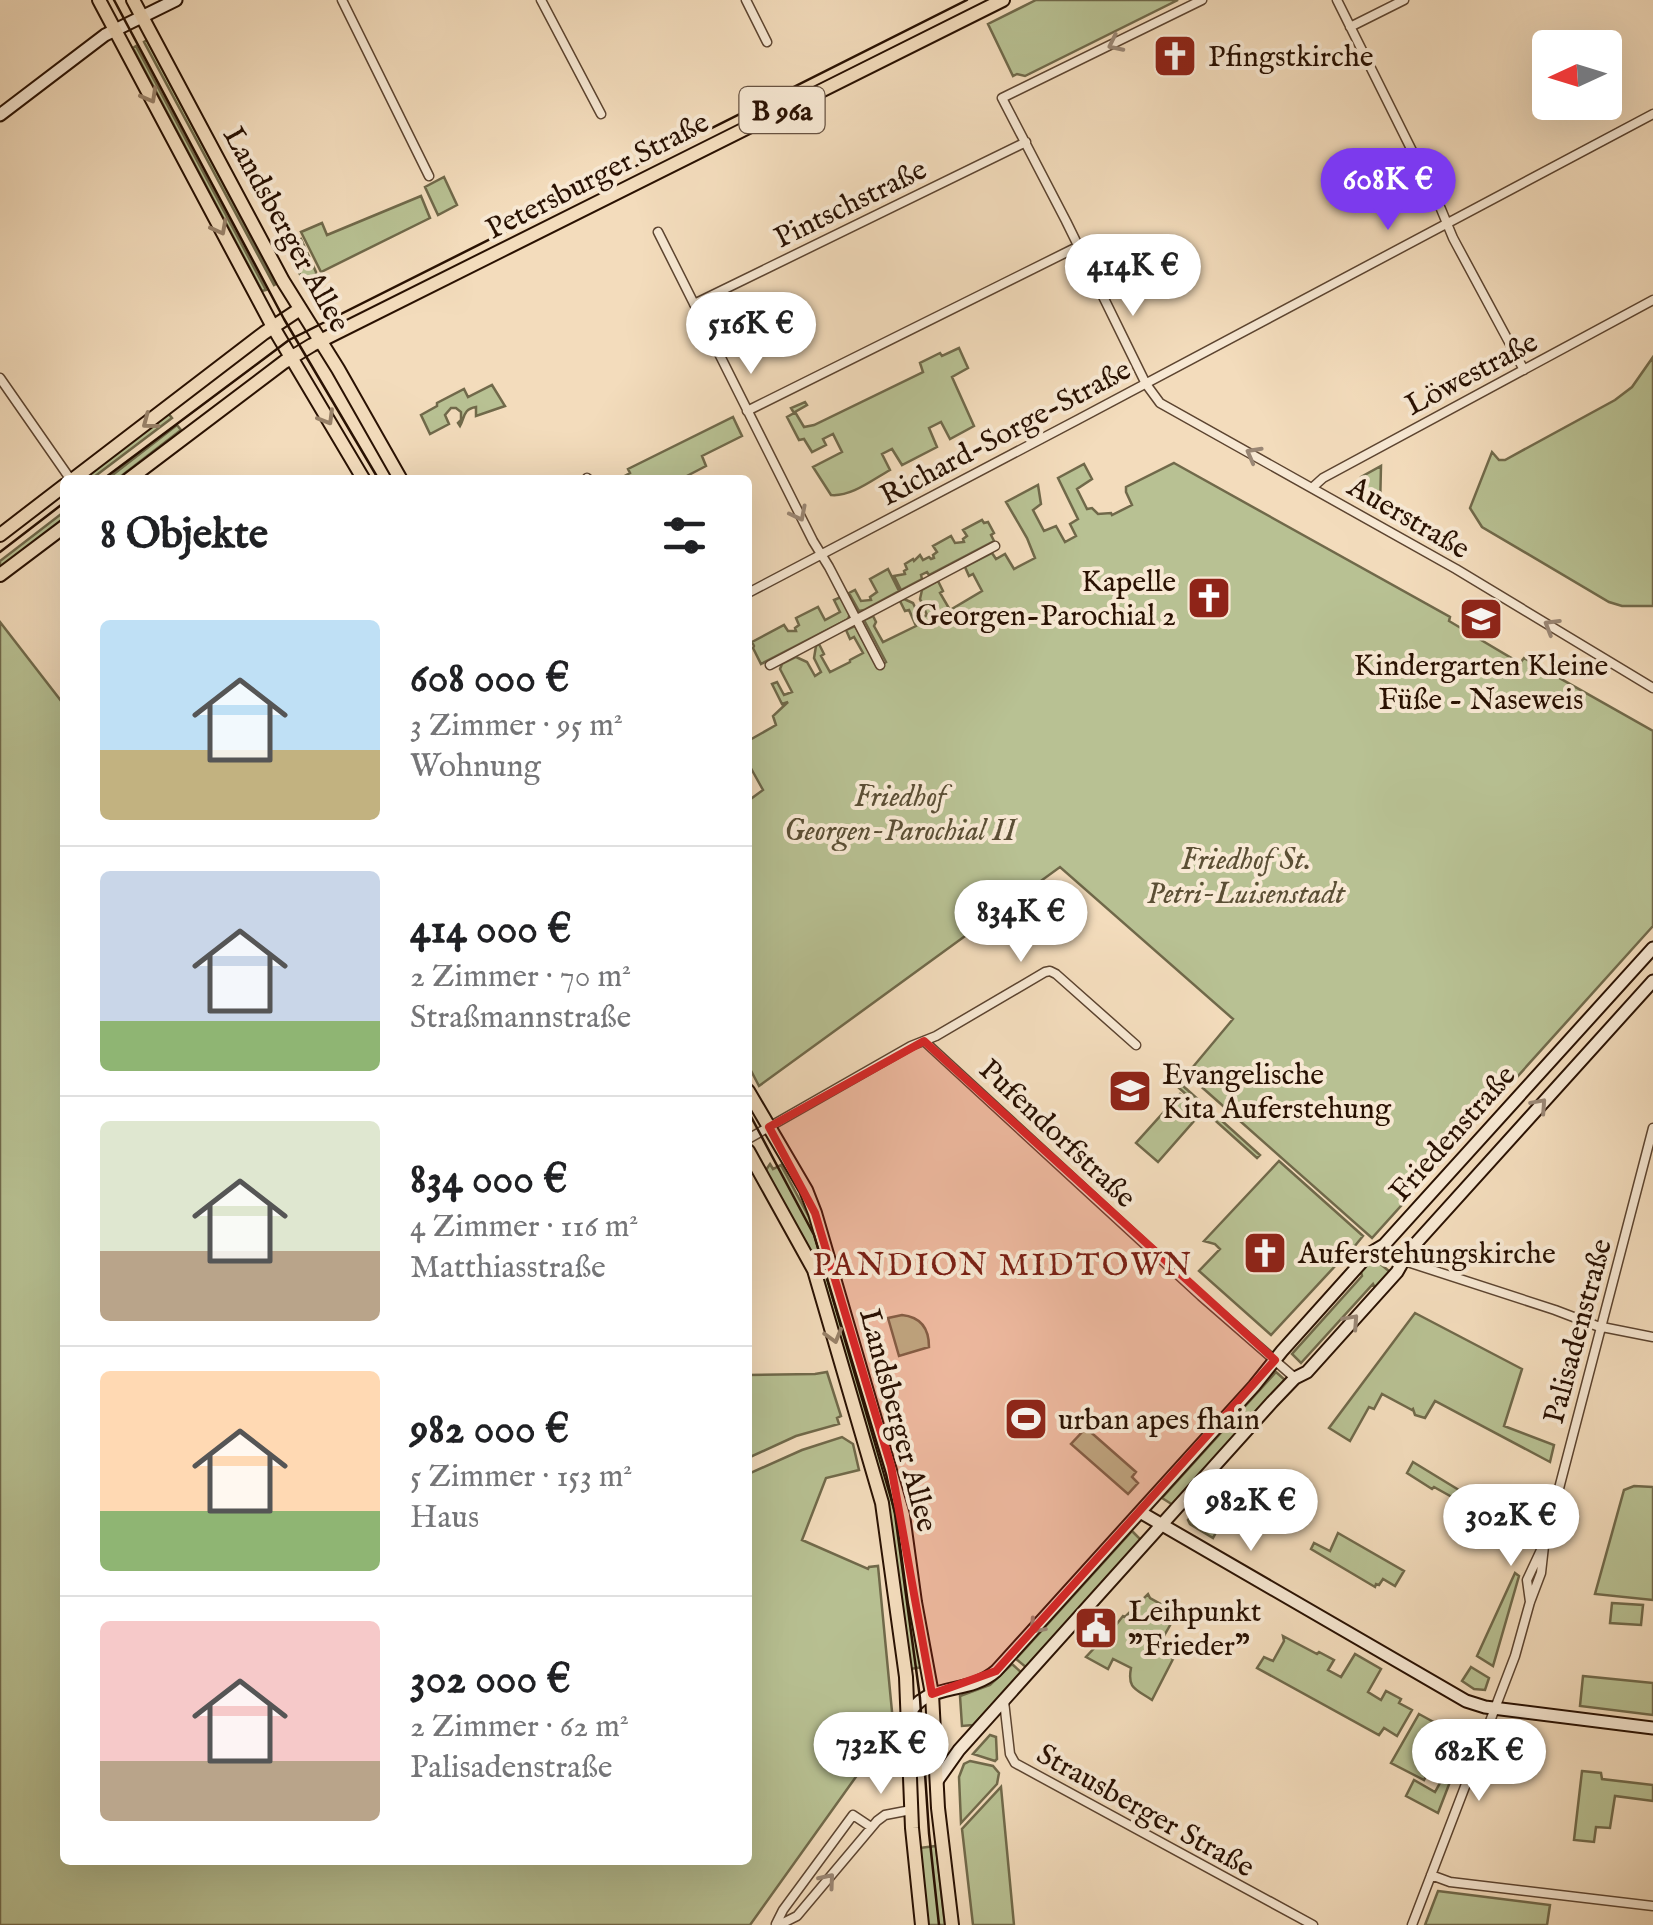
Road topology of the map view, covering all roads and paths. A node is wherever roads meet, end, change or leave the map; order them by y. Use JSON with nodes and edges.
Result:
{"nodes":[{"id":1,"x":99,"y":0,"type":"edge"},
{"id":2,"x":132,"y":0,"type":"edge"},
{"id":3,"x":176,"y":0,"type":"edge"},
{"id":4,"x":342,"y":0,"type":"edge"},
{"id":5,"x":541,"y":0,"type":"edge"},
{"id":6,"x":746,"y":0,"type":"edge"},
{"id":7,"x":1003,"y":0,"type":"edge"},
{"id":8,"x":1202,"y":0,"type":"edge"},
{"id":9,"x":1337,"y":0,"type":"edge"},
{"id":10,"x":1404,"y":0,"type":"edge"},
{"id":11,"x":142,"y":17,"type":"junction"},
{"id":12,"x":1350,"y":27,"type":"junction"},
{"id":13,"x":114,"y":30,"type":"junction"},
{"id":14,"x":767,"y":42,"type":"dead end"},
{"id":15,"x":601,"y":114,"type":"dead end"},
{"id":16,"x":1653,"y":114,"type":"edge"},
{"id":17,"x":0,"y":115,"type":"edge"},
{"id":18,"x":1026,"y":142,"type":"junction"},
{"id":19,"x":429,"y":176,"type":"dead end"},
{"id":20,"x":1447,"y":223,"type":"junction"},
{"id":21,"x":658,"y":232,"type":"dead end"},
{"id":22,"x":1078,"y":246,"type":"junction"},
{"id":23,"x":1653,"y":300,"type":"edge"},
{"id":24,"x":694,"y":304,"type":"junction"},
{"id":25,"x":300,"y":310,"type":"junction"},
{"id":26,"x":272,"y":327,"type":"junction"},
{"id":27,"x":320,"y":341,"type":"junction"},
{"id":28,"x":290,"y":357,"type":"junction"},
{"id":29,"x":1524,"y":370,"type":"junction"},
{"id":30,"x":0,"y":378,"type":"edge"},
{"id":31,"x":1146,"y":384,"type":"junction"},
{"id":32,"x":747,"y":411,"type":"junction"},
{"id":33,"x":68,"y":475,"type":"edge"},
{"id":34,"x":78,"y":475,"type":"edge"},
{"id":35,"x":135,"y":475,"type":"edge"},
{"id":36,"x":361,"y":475,"type":"edge"},
{"id":37,"x":398,"y":475,"type":"edge"},
{"id":38,"x":1312,"y":487,"type":"junction"},
{"id":39,"x":60,"y":490,"type":"edge"},
{"id":40,"x":60,"y":530,"type":"edge"},
{"id":41,"x":0,"y":535,"type":"edge"},
{"id":42,"x":995,"y":546,"type":"dead end"},
{"id":43,"x":821,"y":554,"type":"junction"},
{"id":44,"x":0,"y":575,"type":"edge"},
{"id":45,"x":752,"y":591,"type":"edge"},
{"id":46,"x":857,"y":620,"type":"junction"},
{"id":47,"x":770,"y":665,"type":"dead end"},
{"id":48,"x":880,"y":665,"type":"dead end"},
{"id":49,"x":1653,"y":688,"type":"edge"},
{"id":50,"x":1651,"y":955,"type":"edge"},
{"id":51,"x":1653,"y":981,"type":"edge"},
{"id":52,"x":924,"y":1042,"type":"junction"},
{"id":53,"x":1136,"y":1045,"type":"dead end"},
{"id":54,"x":752,"y":1098,"type":"edge"},
{"id":55,"x":769,"y":1127,"type":"junction"},
{"id":56,"x":1653,"y":1128,"type":"edge"},
{"id":57,"x":752,"y":1137,"type":"edge"},
{"id":58,"x":752,"y":1158,"type":"edge"},
{"id":59,"x":1378,"y":1250,"type":"junction"},
{"id":60,"x":1403,"y":1259,"type":"junction"},
{"id":61,"x":1602,"y":1327,"type":"junction"},
{"id":62,"x":1653,"y":1337,"type":"edge"},
{"id":63,"x":1275,"y":1360,"type":"junction"},
{"id":64,"x":1296,"y":1378,"type":"junction"},
{"id":65,"x":1140,"y":1512,"type":"junction"},
{"id":66,"x":1161,"y":1525,"type":"junction"},
{"id":67,"x":932,"y":1694,"type":"junction"},
{"id":68,"x":1004,"y":1700,"type":"junction"},
{"id":69,"x":1495,"y":1708,"type":"junction"},
{"id":70,"x":907,"y":1726,"type":"junction"},
{"id":71,"x":1653,"y":1728,"type":"edge"},
{"id":72,"x":937,"y":1782,"type":"junction"},
{"id":73,"x":911,"y":1810,"type":"junction"},
{"id":74,"x":871,"y":1827,"type":"junction"},
{"id":75,"x":1431,"y":1875,"type":"junction"},
{"id":76,"x":1653,"y":1906,"type":"edge"},
{"id":77,"x":1310,"y":1924,"type":"edge"},
{"id":78,"x":777,"y":1925,"type":"edge"},
{"id":79,"x":922,"y":1925,"type":"edge"},
{"id":80,"x":952,"y":1925,"type":"edge"},
{"id":81,"x":1412,"y":1925,"type":"edge"}],
"edges":[{"from":1,"to":13,"type":"main road","name":"Landsberger Allee"},
{"from":2,"to":11,"type":"main road","name":"Landsberger Allee"},
{"from":3,"to":11,"type":"street"},
{"from":4,"to":19,"type":"street"},
{"from":5,"to":15,"type":"street"},
{"from":6,"to":14,"type":"street"},
{"from":7,"to":27,"type":"main road","name":"Petersburger Straße","number":"B 96a"},
{"from":8,"to":18,"type":"street","one_way":true},
{"from":9,"to":12,"type":"street"},
{"from":10,"to":12,"type":"street"},
{"from":11,"to":13,"type":"street"},
{"from":11,"to":25,"type":"main road","name":"Landsberger Allee"},
{"from":12,"to":20,"type":"street"},
{"from":13,"to":17,"type":"street"},
{"from":13,"to":26,"type":"main road","name":"Landsberger Allee","one_way":true},
{"from":16,"to":20,"type":"street","name":"Richard-Sorge-Straße"},
{"from":18,"to":22,"type":"street"},
{"from":18,"to":24,"type":"street","name":"Pintschstraße"},
{"from":20,"to":29,"type":"street"},
{"from":20,"to":31,"type":"street","name":"Richard-Sorge-Straße"},
{"from":21,"to":24,"type":"street"},
{"from":22,"to":31,"type":"street"},
{"from":22,"to":32,"type":"street"},
{"from":23,"to":29,"type":"street","name":"Löwestraße"},
{"from":24,"to":32,"type":"street"},
{"from":25,"to":26,"type":"main road"},
{"from":25,"to":27,"type":"main road","name":"Landsberger Allee"},
{"from":26,"to":28,"type":"main road","name":"Landsberger Allee"},
{"from":26,"to":34,"type":"main road","one_way":true},
{"from":27,"to":28,"type":"main road","number":"B 96a"},
{"from":27,"to":37,"type":"main road","name":"Landsberger Allee"},
{"from":28,"to":35,"type":"main road","number":"B 96a"},
{"from":28,"to":36,"type":"main road","name":"Landsberger Allee","one_way":true},
{"from":29,"to":38,"type":"street","name":"Löwestraße"},
{"from":30,"to":33,"type":"street"},
{"from":38,"to":31,"type":"street","name":"Auerstraße","one_way":true},
{"from":31,"to":43,"type":"street","name":"Richard-Sorge-Straße"},
{"from":32,"to":43,"type":"street","one_way":true},
{"from":49,"to":38,"type":"street","name":"Auerstraße","one_way":true},
{"from":39,"to":41,"type":"main road"},
{"from":40,"to":44,"type":"main road"},
{"from":42,"to":46,"type":"street"},
{"from":43,"to":45,"type":"street","name":"Richard-Sorge-Straße"},
{"from":43,"to":46,"type":"street"},
{"from":46,"to":47,"type":"street"},
{"from":46,"to":48,"type":"street"},
{"from":50,"to":59,"type":"street","name":"Friedenstraße"},
{"from":60,"to":51,"type":"street","name":"Friedenstraße","one_way":true},
{"from":52,"to":53,"type":"street"},
{"from":52,"to":55,"type":"street"},
{"from":52,"to":63,"type":"street","name":"Pufendorfstraße"},
{"from":54,"to":55,"type":"main road","name":"Landsberger Allee"},
{"from":55,"to":57,"type":"street"},
{"from":55,"to":67,"type":"main road","name":"Landsberger Allee"},
{"from":56,"to":61,"type":"street","name":"Palisadenstraße"},
{"from":58,"to":70,"type":"main road","name":"Landsberger Allee","one_way":true},
{"from":59,"to":60,"type":"street"},
{"from":59,"to":63,"type":"street","name":"Friedenstraße"},
{"from":60,"to":61,"type":"street"},
{"from":64,"to":60,"type":"street","name":"Friedenstraße","one_way":true},
{"from":61,"to":62,"type":"street"},
{"from":61,"to":69,"type":"street","name":"Palisadenstraße"},
{"from":63,"to":64,"type":"street","name":"Pufendorfstraße"},
{"from":63,"to":65,"type":"street","name":"Friedenstraße"},
{"from":64,"to":66,"type":"street","name":"Friedenstraße"},
{"from":65,"to":66,"type":"street"},
{"from":65,"to":67,"type":"street","name":"Friedenstraße","one_way":true},
{"from":66,"to":68,"type":"street","name":"Friedenstraße"},
{"from":66,"to":69,"type":"street"},
{"from":67,"to":70,"type":"street"},
{"from":67,"to":72,"type":"main road","name":"Landsberger Allee"},
{"from":68,"to":72,"type":"street","name":"Friedenstraße"},
{"from":68,"to":77,"type":"street","name":"Strausberger Straße"},
{"from":69,"to":71,"type":"street"},
{"from":69,"to":75,"type":"street","name":"Palisadenstraße"},
{"from":70,"to":73,"type":"main road","name":"Landsberger Allee"},
{"from":72,"to":80,"type":"main road","name":"Landsberger Allee"},
{"from":73,"to":74,"type":"street"},
{"from":73,"to":79,"type":"main road","name":"Landsberger Allee"},
{"from":78,"to":74,"type":"street","one_way":true},
{"from":74,"to":78,"type":"street"},
{"from":75,"to":76,"type":"street"},
{"from":75,"to":81,"type":"street","name":"Palisadenstraße"}]}
